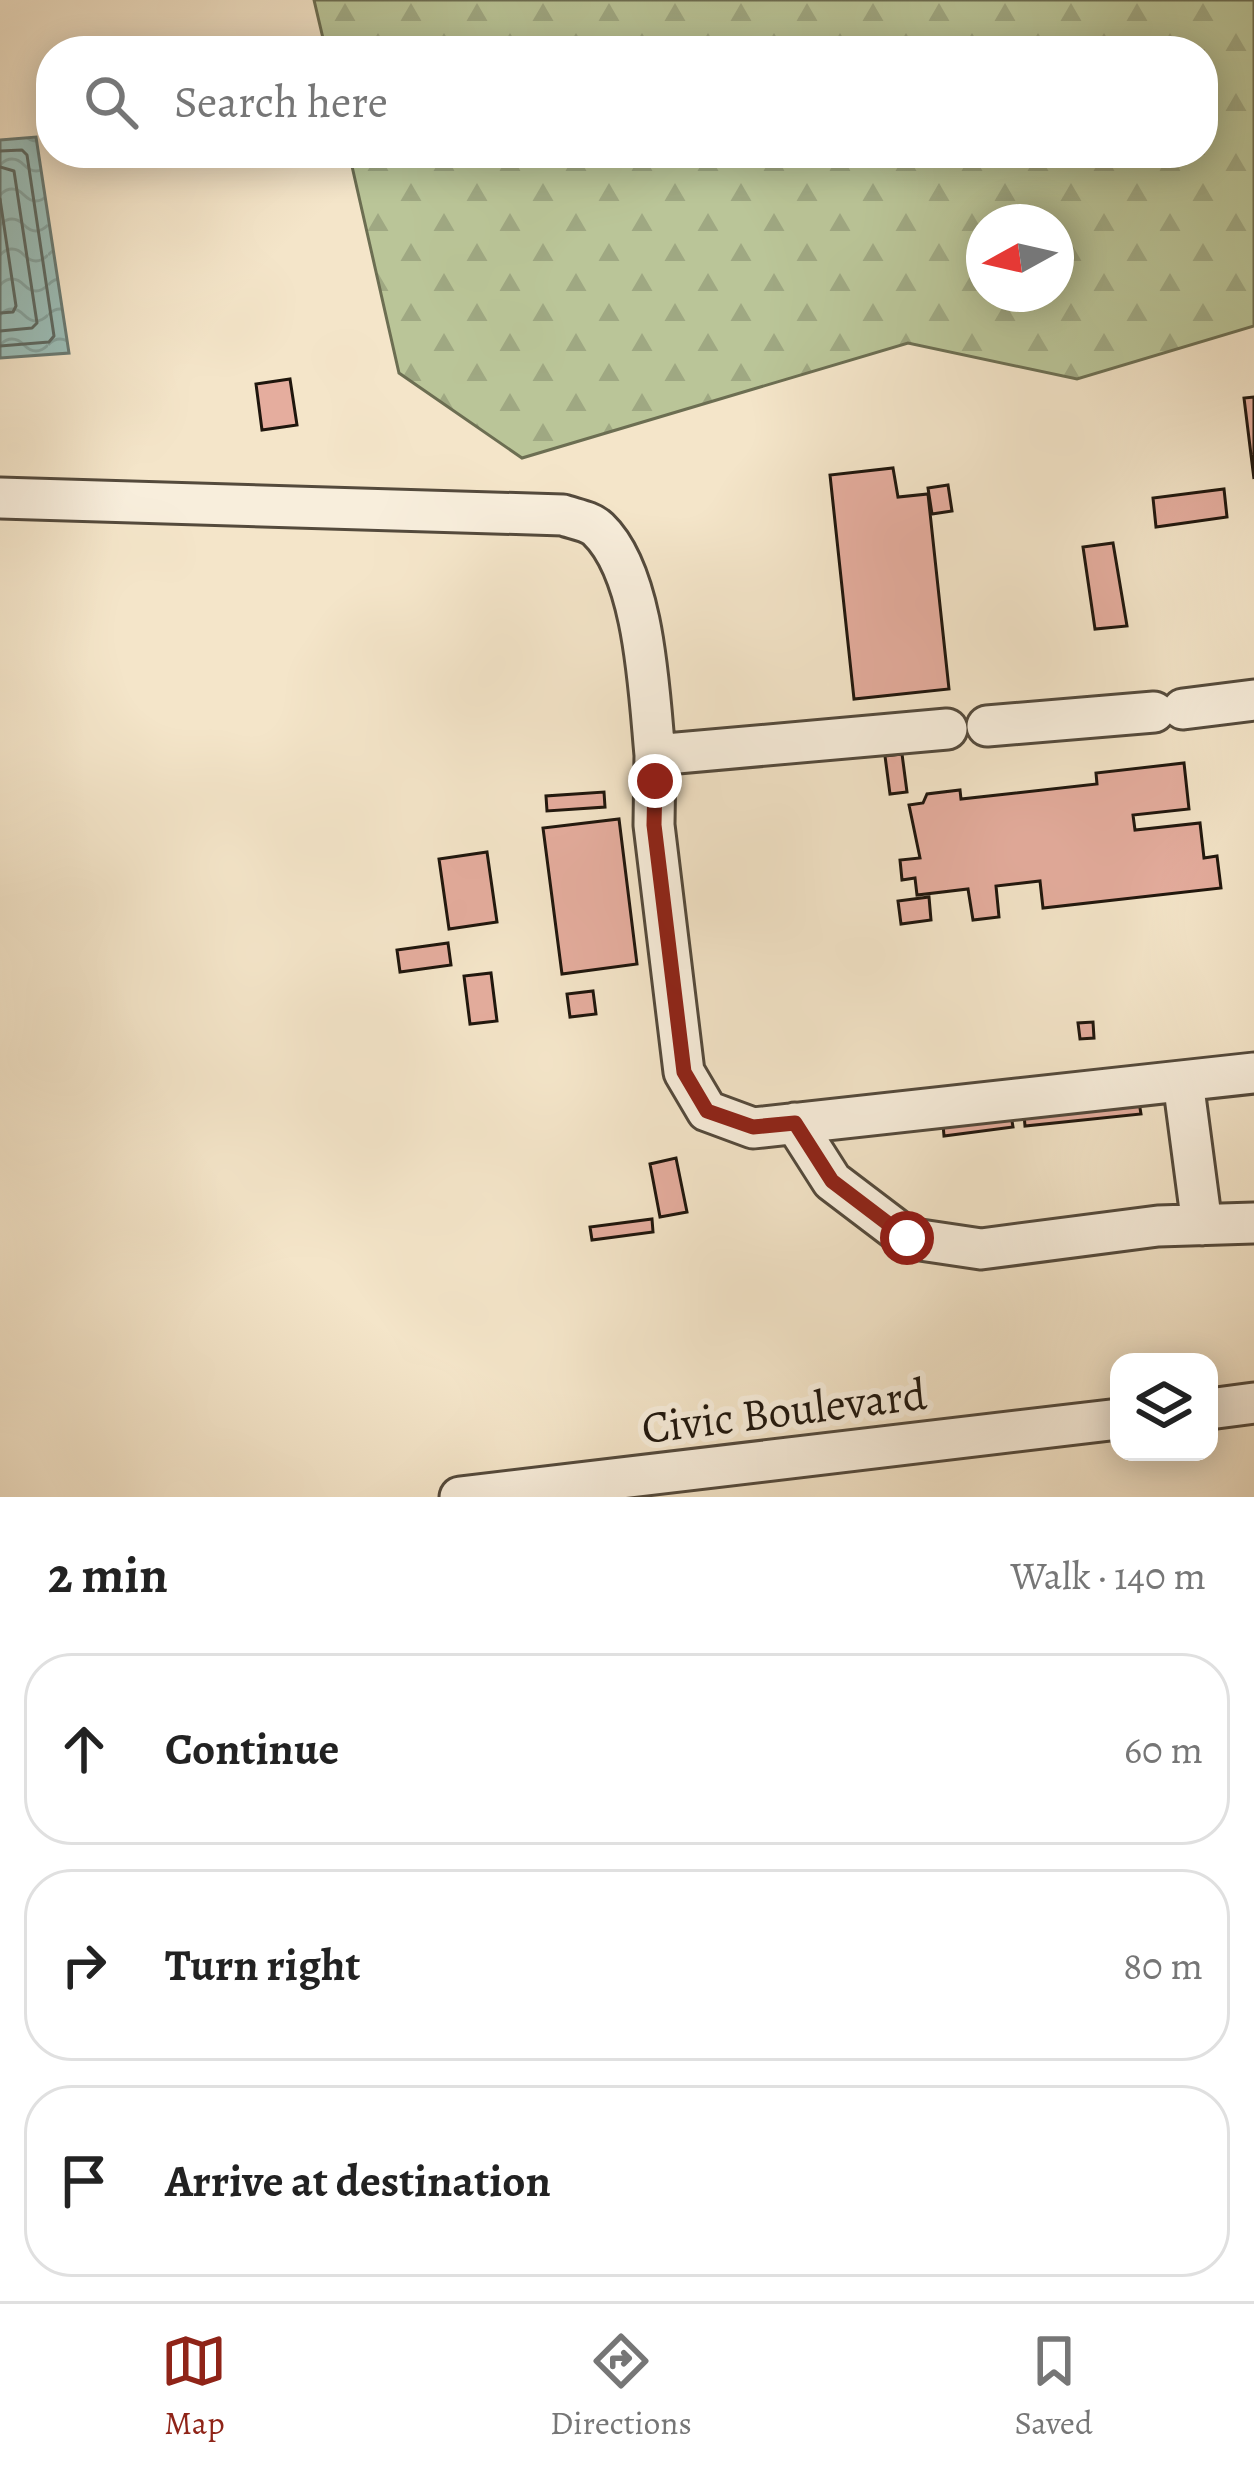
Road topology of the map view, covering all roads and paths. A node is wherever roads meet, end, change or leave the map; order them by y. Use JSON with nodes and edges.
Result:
{"nodes":[{"id":1,"x":0,"y":497,"type":"edge"},
{"id":2,"x":1254,"y":700,"type":"edge"},
{"id":3,"x":655,"y":755,"type":"junction"},
{"id":4,"x":1254,"y":1073,"type":"edge"},
{"id":5,"x":1183,"y":1081,"type":"junction"},
{"id":6,"x":795,"y":1123,"type":"junction"},
{"id":7,"x":1254,"y":1223,"type":"edge"},
{"id":8,"x":1202,"y":1225,"type":"junction"},
{"id":9,"x":1254,"y":1403,"type":"edge"},
{"id":10,"x":1218,"y":1408,"type":"edge"},
{"id":11,"x":1110,"y":1420,"type":"edge"},
{"id":12,"x":460,"y":1497,"type":"edge"}],
"edges":[{"from":1,"to":3,"type":"street"},
{"from":2,"to":3,"type":"street"},
{"from":3,"to":6,"type":"street"},
{"from":4,"to":5,"type":"street"},
{"from":5,"to":6,"type":"street"},
{"from":5,"to":8,"type":"street"},
{"from":6,"to":8,"type":"street"},
{"from":7,"to":8,"type":"street"},
{"from":9,"to":10,"type":"street"},
{"from":11,"to":12,"type":"street","name":"Civic Boulevard"}]}
